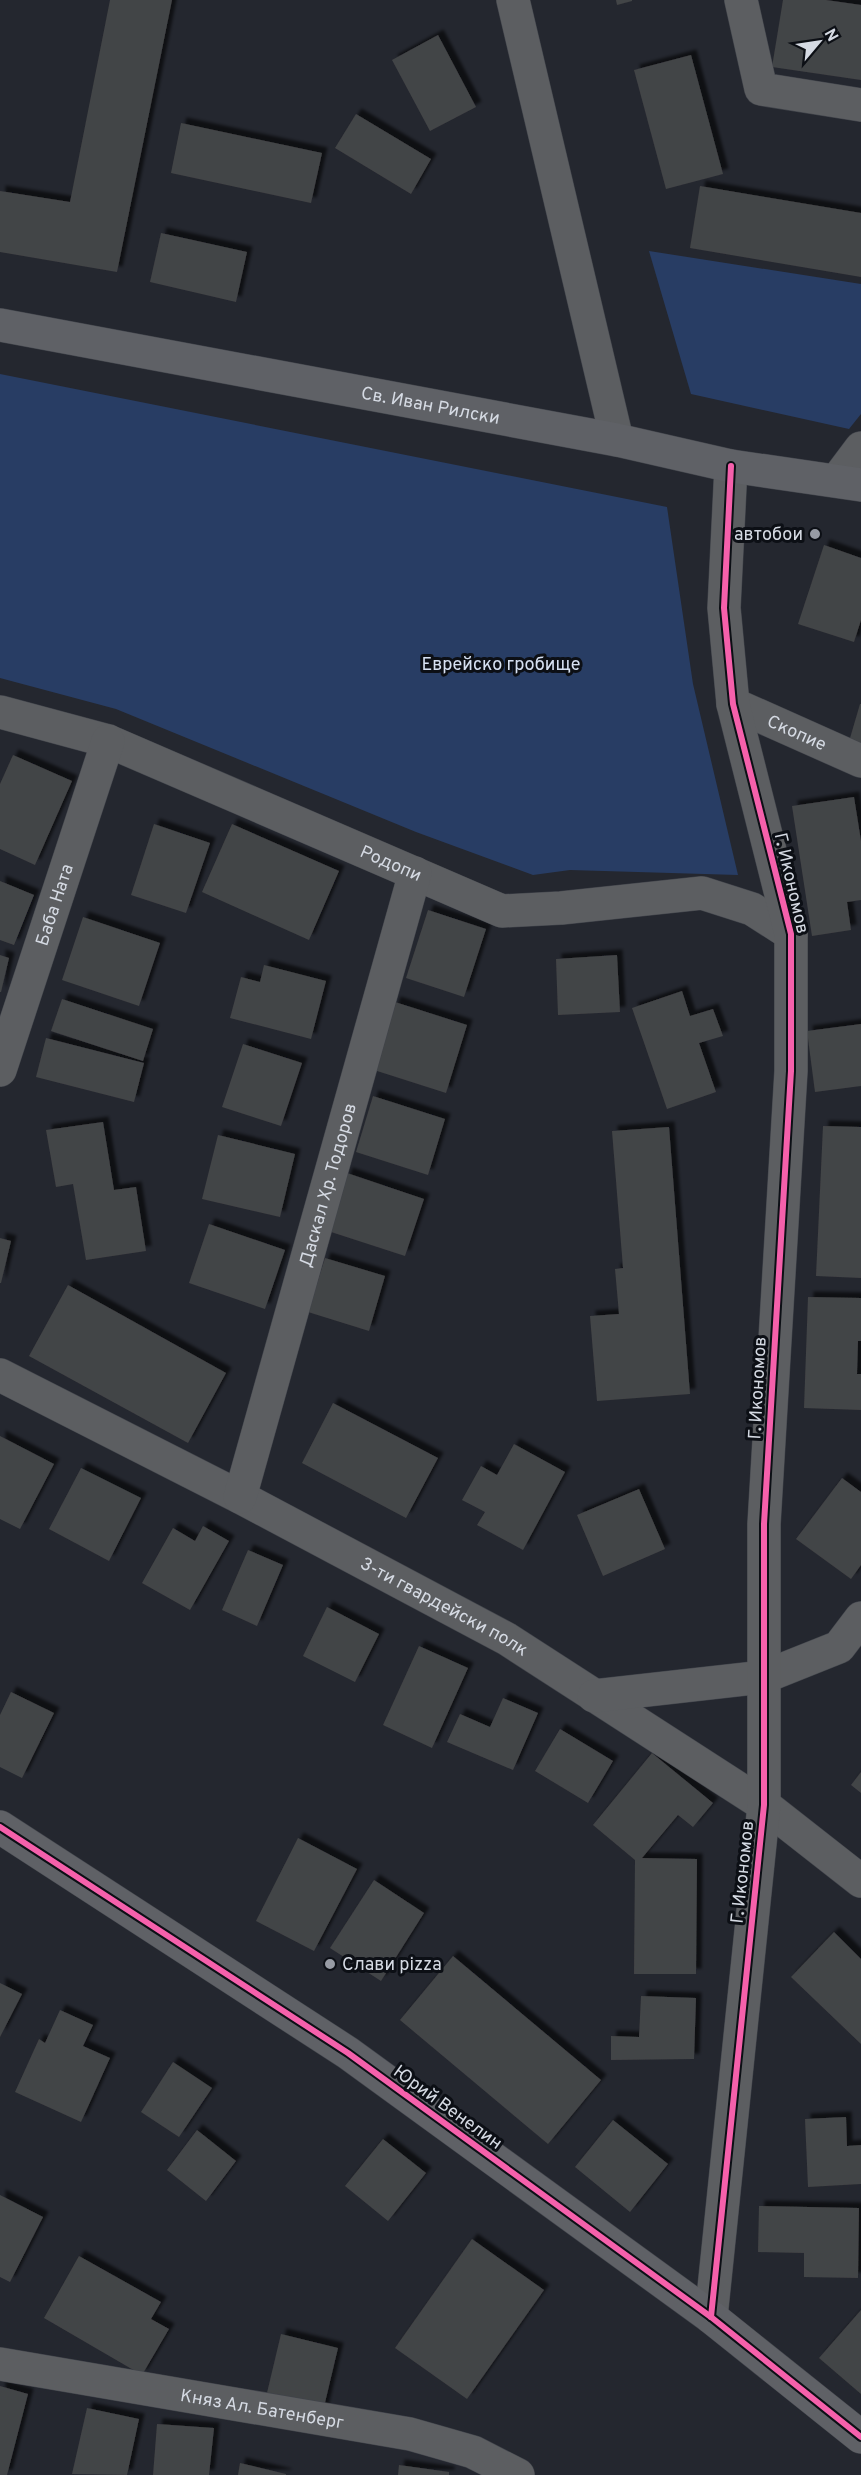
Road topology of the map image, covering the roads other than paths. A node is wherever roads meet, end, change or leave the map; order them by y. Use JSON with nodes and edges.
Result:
{"nodes":[{"id":1,"x":513,"y":0,"type":"edge"},
{"id":2,"x":741,"y":0,"type":"edge"},
{"id":3,"x":861,"y":105,"type":"edge"},
{"id":4,"x":0,"y":325,"type":"edge"},
{"id":5,"x":617,"y":440,"type":"junction"},
{"id":6,"x":861,"y":448,"type":"edge"},
{"id":7,"x":732,"y":466,"type":"junction"},
{"id":8,"x":849,"y":483,"type":"edge"},
{"id":9,"x":733,"y":704,"type":"junction"},
{"id":10,"x":0,"y":712,"type":"edge"},
{"id":11,"x":108,"y":741,"type":"junction"},
{"id":12,"x":861,"y":761,"type":"edge"},
{"id":13,"x":415,"y":873,"type":"junction"},
{"id":14,"x":791,"y":934,"type":"junction"},
{"id":15,"x":0,"y":1070,"type":"edge"},
{"id":16,"x":0,"y":1375,"type":"edge"},
{"id":17,"x":240,"y":1497,"type":"junction"},
{"id":18,"x":861,"y":1618,"type":"edge"},
{"id":19,"x":764,"y":1677,"type":"junction"},
{"id":20,"x":594,"y":1696,"type":"junction"},
{"id":21,"x":764,"y":1805,"type":"junction"},
{"id":22,"x":0,"y":1827,"type":"edge"},
{"id":23,"x":861,"y":1881,"type":"edge"},
{"id":24,"x":711,"y":2317,"type":"junction"},
{"id":25,"x":0,"y":2364,"type":"edge"},
{"id":26,"x":861,"y":2437,"type":"edge"},
{"id":27,"x":518,"y":2475,"type":"edge"}],
"edges":[{"from":1,"to":5,"type":"street"},
{"from":2,"to":3,"type":"street"},
{"from":4,"to":5,"type":"street","name":"Св. Иван Рилски"},
{"from":5,"to":7,"type":"street","name":"Св. Иван Рилски"},
{"from":6,"to":8,"type":"street"},
{"from":7,"to":8,"type":"street","name":"Св. Иван Рилски"},
{"from":7,"to":9,"type":"street","name":"Г. Икономов"},
{"from":9,"to":12,"type":"street","name":"Скопие"},
{"from":9,"to":14,"type":"street","name":"Г. Икономов"},
{"from":10,"to":11,"type":"street","name":"Родопи"},
{"from":11,"to":13,"type":"street","name":"Родопи"},
{"from":11,"to":15,"type":"street","name":"Баба Ната"},
{"from":13,"to":14,"type":"street","name":"Родопи"},
{"from":13,"to":17,"type":"street","name":"Даскал Хр. Тодоров"},
{"from":14,"to":19,"type":"street","name":"Г. Икономов"},
{"from":16,"to":17,"type":"street","name":"3-ти гвардейски полк"},
{"from":17,"to":20,"type":"street","name":"3-ти гвардейски полк"},
{"from":18,"to":19,"type":"street"},
{"from":19,"to":20,"type":"street"},
{"from":19,"to":21,"type":"street","name":"Г. Икономов"},
{"from":20,"to":21,"type":"street","name":"3-ти гвардейски полк"},
{"from":21,"to":23,"type":"street","name":"3-ти гвардейски полк"},
{"from":21,"to":24,"type":"street","name":"Г. Икономов"},
{"from":22,"to":24,"type":"street","name":"Юрий Венелин"},
{"from":24,"to":26,"type":"street","name":"Юрий Венелин"},
{"from":25,"to":27,"type":"street","name":"Княз Ал. Батенберг"}]}
